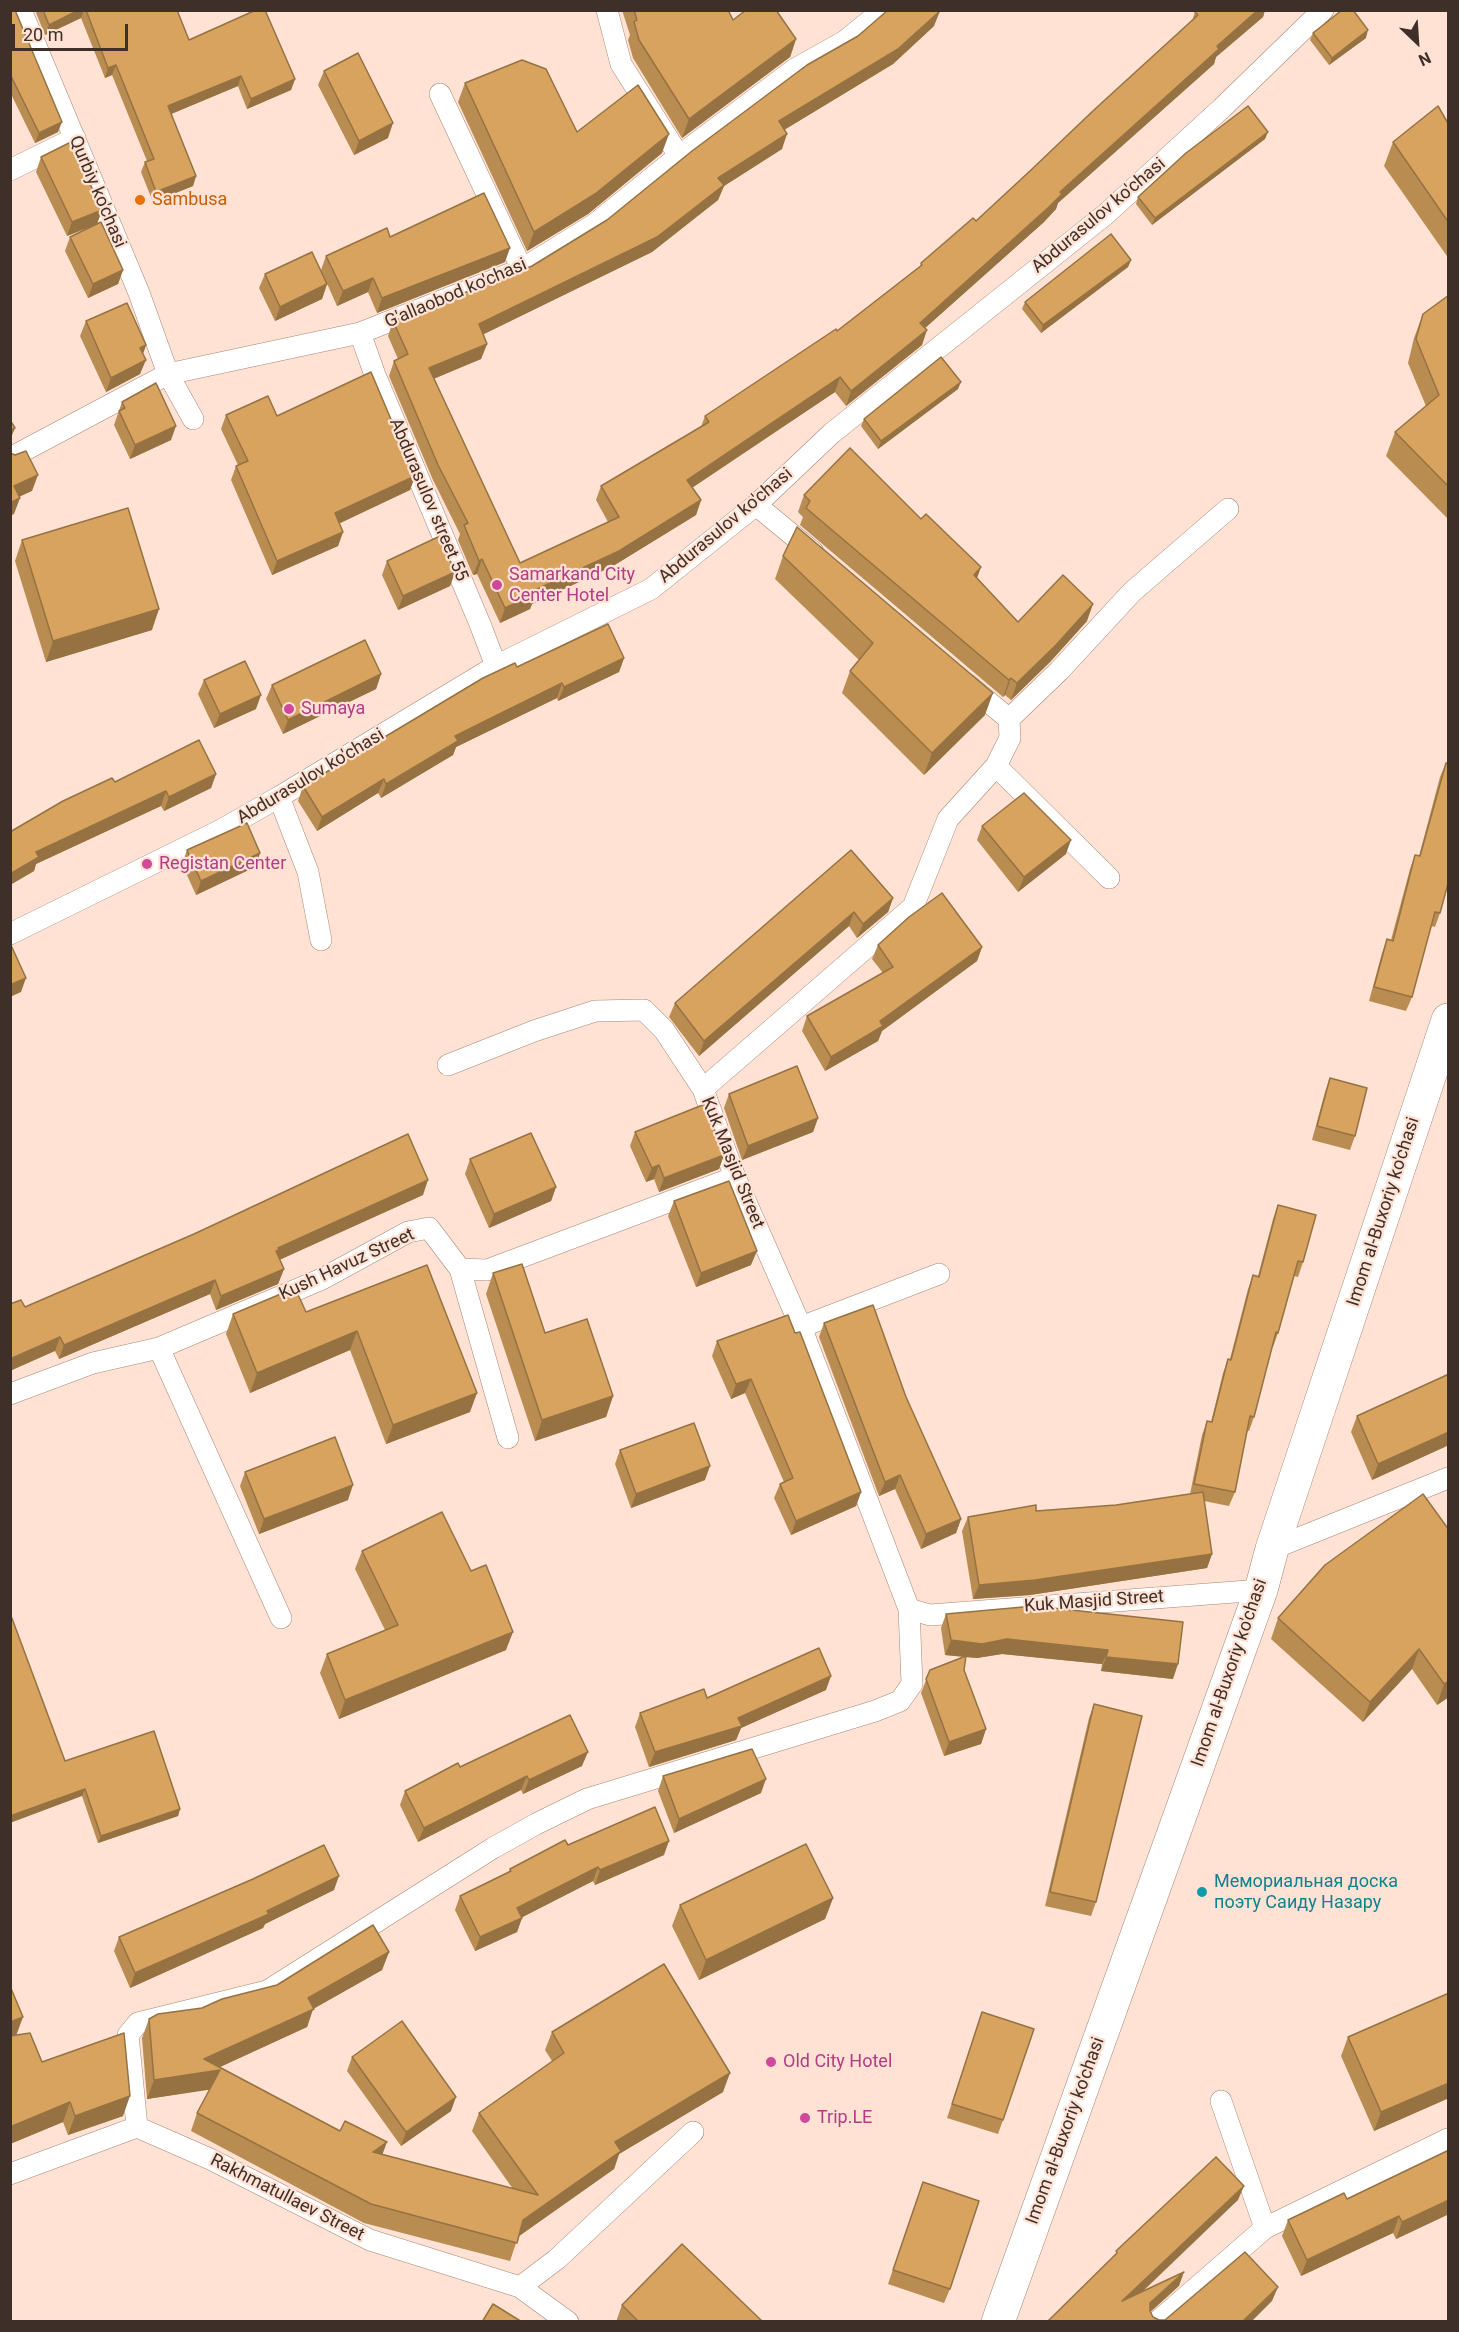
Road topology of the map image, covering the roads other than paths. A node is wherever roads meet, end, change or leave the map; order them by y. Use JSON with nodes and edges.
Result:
{"nodes":[{"id":1,"x":21,"y":10,"type":"edge"},
{"id":2,"x":607,"y":10,"type":"edge"},
{"id":3,"x":883,"y":10,"type":"edge"},
{"id":4,"x":1323,"y":10,"type":"edge"},
{"id":5,"x":440,"y":94,"type":"dead end"},
{"id":6,"x":75,"y":138,"type":"junction"},
{"id":7,"x":679,"y":156,"type":"junction"},
{"id":8,"x":10,"y":170,"type":"edge"},
{"id":9,"x":522,"y":269,"type":"junction"},
{"id":10,"x":360,"y":333,"type":"junction"},
{"id":11,"x":168,"y":374,"type":"junction"},
{"id":12,"x":193,"y":419,"type":"dead end"},
{"id":13,"x":10,"y":458,"type":"edge"},
{"id":14,"x":756,"y":505,"type":"junction"},
{"id":15,"x":1228,"y":509,"type":"dead end"},
{"id":16,"x":826,"y":563,"type":"edge"},
{"id":17,"x":496,"y":666,"type":"junction"},
{"id":18,"x":954,"y":673,"type":"edge"},
{"id":19,"x":1009,"y":719,"type":"junction"},
{"id":20,"x":996,"y":766,"type":"junction"},
{"id":21,"x":279,"y":797,"type":"junction"},
{"id":22,"x":1109,"y":878,"type":"dead end"},
{"id":23,"x":10,"y":934,"type":"edge"},
{"id":24,"x":321,"y":940,"type":"dead end"},
{"id":25,"x":1449,"y":1020,"type":"edge"},
{"id":26,"x":448,"y":1065,"type":"dead end"},
{"id":27,"x":703,"y":1089,"type":"junction"},
{"id":28,"x":735,"y":1177,"type":"junction"},
{"id":29,"x":460,"y":1269,"type":"junction"},
{"id":30,"x":939,"y":1274,"type":"dead end"},
{"id":31,"x":801,"y":1327,"type":"junction"},
{"id":32,"x":159,"y":1348,"type":"junction"},
{"id":33,"x":10,"y":1394,"type":"edge"},
{"id":34,"x":508,"y":1438,"type":"dead end"},
{"id":35,"x":1449,"y":1478,"type":"edge"},
{"id":36,"x":1272,"y":1549,"type":"junction"},
{"id":37,"x":1261,"y":1590,"type":"junction"},
{"id":38,"x":909,"y":1609,"type":"junction"},
{"id":39,"x":281,"y":1618,"type":"dead end"},
{"id":40,"x":1221,"y":2101,"type":"dead end"},
{"id":41,"x":137,"y":2127,"type":"junction"},
{"id":42,"x":693,"y":2132,"type":"dead end"},
{"id":43,"x":1449,"y":2139,"type":"edge"},
{"id":44,"x":10,"y":2174,"type":"edge"},
{"id":45,"x":1265,"y":2228,"type":"junction"},
{"id":46,"x":520,"y":2287,"type":"junction"},
{"id":47,"x":568,"y":2322,"type":"edge"},
{"id":48,"x":998,"y":2322,"type":"edge"},
{"id":49,"x":1157,"y":2322,"type":"edge"}],
"edges":[{"from":1,"to":6,"type":"lane","name":"Qurbiy ko'chasi"},
{"from":2,"to":7,"type":"lane"},
{"from":3,"to":7,"type":"lane","name":"G'allaobod ko'chasi"},
{"from":4,"to":14,"type":"lane","name":"Abdurasulov ko'chasi"},
{"from":5,"to":9,"type":"lane"},
{"from":6,"to":8,"type":"lane"},
{"from":6,"to":11,"type":"lane","name":"Qurbiy ko'chasi"},
{"from":7,"to":9,"type":"lane","name":"G'allaobod ko'chasi"},
{"from":9,"to":10,"type":"lane","name":"G'allaobod ko'chasi"},
{"from":10,"to":11,"type":"lane","name":"G'allaobod ko'chasi"},
{"from":10,"to":17,"type":"lane","name":"Abdurasulov street 55"},
{"from":11,"to":12,"type":"lane","name":"Qurbiy ko'chasi"},
{"from":11,"to":13,"type":"lane","name":"G'allaobod ko'chasi"},
{"from":14,"to":16,"type":"lane"},
{"from":14,"to":17,"type":"lane","name":"Abdurasulov ko'chasi"},
{"from":15,"to":19,"type":"lane"},
{"from":17,"to":21,"type":"lane","name":"Abdurasulov ko'chasi"},
{"from":18,"to":19,"type":"lane"},
{"from":19,"to":20,"type":"lane","name":"Kuk Masjid Street"},
{"from":20,"to":22,"type":"lane"},
{"from":20,"to":27,"type":"lane","name":"Kuk Masjid Street"},
{"from":21,"to":23,"type":"lane","name":"Abdurasulov ko'chasi"},
{"from":21,"to":24,"type":"lane"},
{"from":25,"to":36,"type":"main road","name":"Imom al-Buxoriy ko'chasi"},
{"from":26,"to":27,"type":"lane"},
{"from":27,"to":28,"type":"lane","name":"Kuk Masjid Street"},
{"from":28,"to":29,"type":"lane"},
{"from":28,"to":31,"type":"lane","name":"Kuk Masjid Street"},
{"from":29,"to":32,"type":"lane","name":"Kush Havuz Street"},
{"from":29,"to":34,"type":"lane"},
{"from":30,"to":31,"type":"lane"},
{"from":31,"to":38,"type":"lane","name":"Kuk Masjid Street"},
{"from":32,"to":33,"type":"lane","name":"Kush Havuz Street"},
{"from":32,"to":39,"type":"lane"},
{"from":35,"to":36,"type":"lane"},
{"from":36,"to":37,"type":"main road","name":"Imom al-Buxoriy ko'chasi"},
{"from":37,"to":38,"type":"lane","name":"Kuk Masjid Street"},
{"from":37,"to":48,"type":"main road","name":"Imom al-Buxoriy ko'chasi"},
{"from":38,"to":41,"type":"lane"},
{"from":40,"to":45,"type":"lane"},
{"from":41,"to":44,"type":"lane"},
{"from":41,"to":46,"type":"lane","name":"Rakhmatullaev Street"},
{"from":42,"to":46,"type":"lane"},
{"from":43,"to":45,"type":"lane"},
{"from":45,"to":49,"type":"lane"},
{"from":46,"to":47,"type":"lane","name":"Rakhmatullaev Street"}]}
